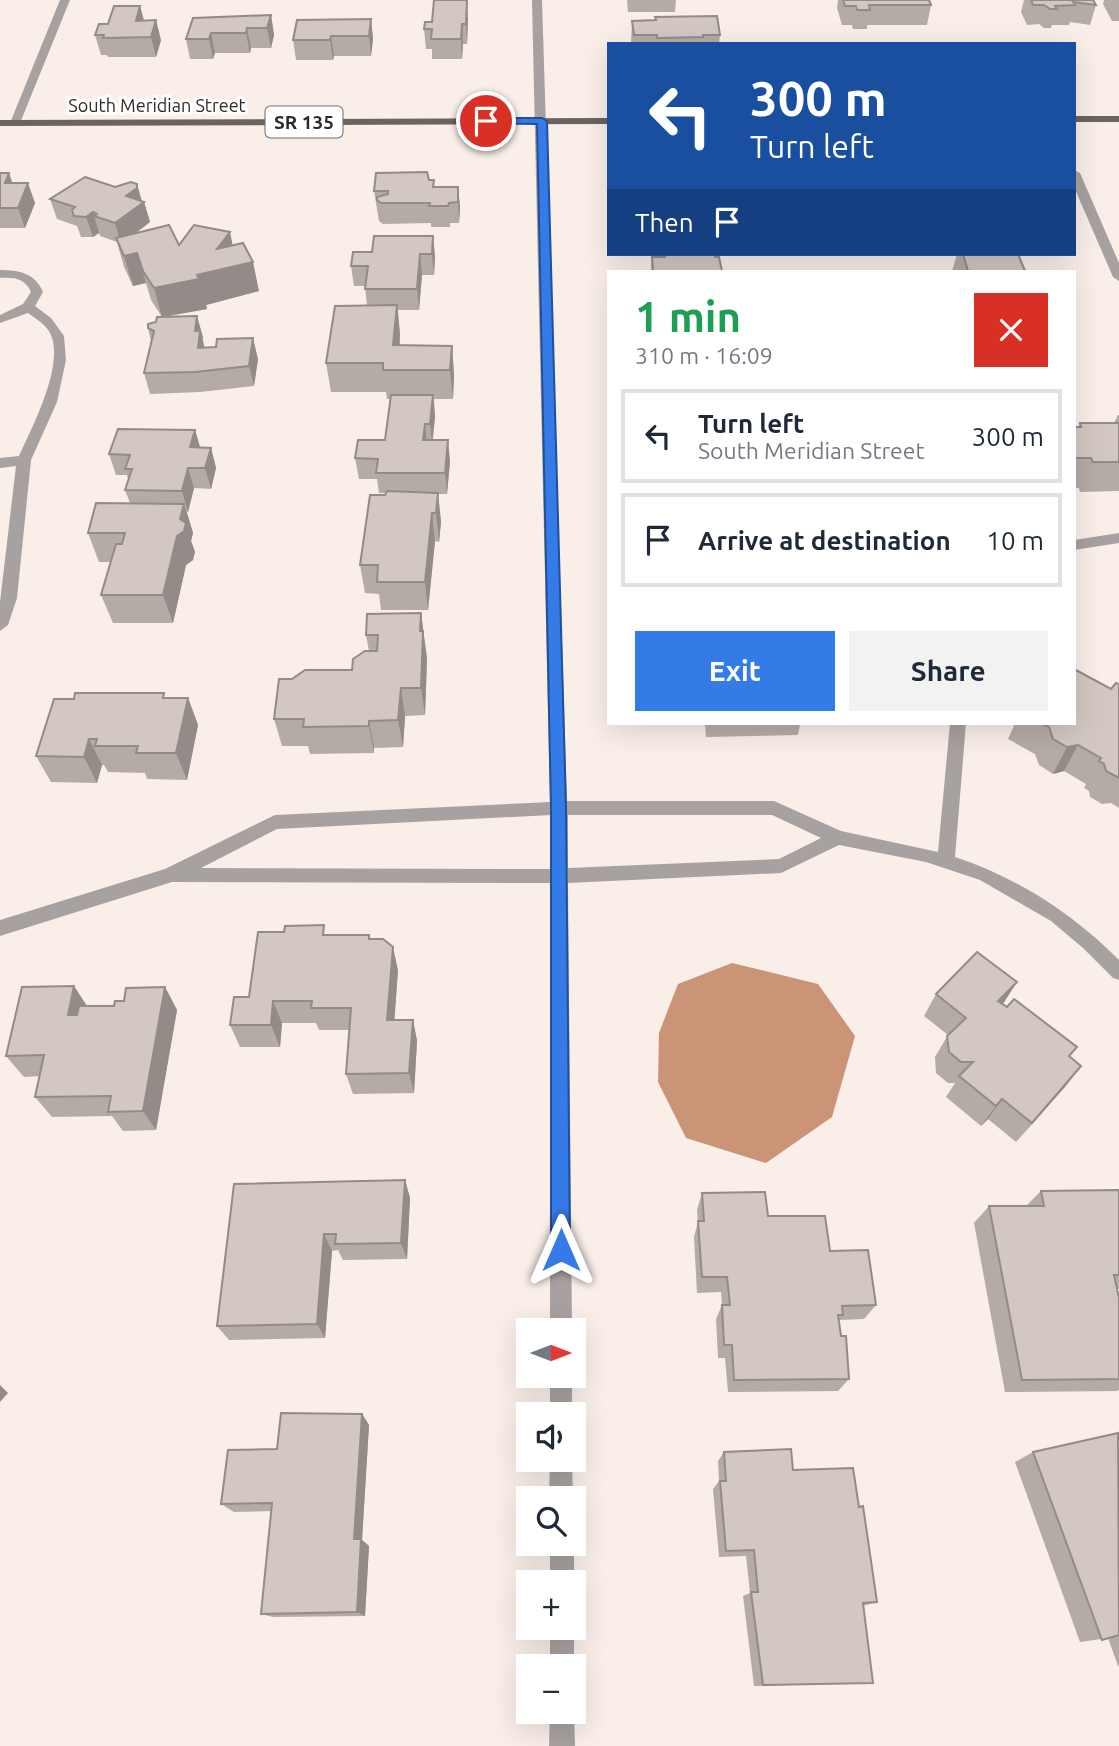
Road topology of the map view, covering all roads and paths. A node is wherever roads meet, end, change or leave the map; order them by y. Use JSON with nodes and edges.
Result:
{"nodes":[{"id":1,"x":65,"y":0,"type":"edge"},
{"id":2,"x":537,"y":0,"type":"edge"},
{"id":3,"x":1119,"y":119,"type":"edge"},
{"id":4,"x":1076,"y":120,"type":"edge"},
{"id":5,"x":542,"y":121,"type":"junction"},
{"id":6,"x":607,"y":121,"type":"edge"},
{"id":7,"x":0,"y":123,"type":"edge"},
{"id":8,"x":15,"y":123,"type":"junction"},
{"id":9,"x":1076,"y":178,"type":"edge"},
{"id":10,"x":0,"y":274,"type":"edge"},
{"id":11,"x":1119,"y":277,"type":"edge"},
{"id":12,"x":28,"y":307,"type":"junction"},
{"id":13,"x":0,"y":318,"type":"edge"},
{"id":14,"x":24,"y":460,"type":"junction"},
{"id":15,"x":0,"y":463,"type":"edge"},
{"id":16,"x":1119,"y":538,"type":"edge"},
{"id":17,"x":1076,"y":545,"type":"edge"},
{"id":18,"x":0,"y":625,"type":"edge"},
{"id":19,"x":958,"y":725,"type":"edge"},
{"id":20,"x":559,"y":808,"type":"junction"},
{"id":21,"x":838,"y":838,"type":"junction"},
{"id":22,"x":946,"y":861,"type":"junction"},
{"id":23,"x":170,"y":875,"type":"junction"},
{"id":24,"x":559,"y":876,"type":"junction"},
{"id":25,"x":0,"y":928,"type":"edge"},
{"id":26,"x":1119,"y":972,"type":"edge"},
{"id":27,"x":561,"y":1318,"type":"edge"},
{"id":28,"x":562,"y":1724,"type":"edge"},
{"id":29,"x":562,"y":1746,"type":"edge"}],
"edges":[{"from":1,"to":8,"type":"street"},
{"from":2,"to":5,"type":"street"},
{"from":3,"to":4,"type":"main road"},
{"from":5,"to":6,"type":"main road","name":"South Meridian Street","number":"SR 135"},
{"from":5,"to":8,"type":"main road","name":"South Meridian Street","number":"SR 135"},
{"from":5,"to":20,"type":"street"},
{"from":7,"to":8,"type":"main road","name":"South Meridian Street","number":"SR 135"},
{"from":9,"to":11,"type":"street"},
{"from":10,"to":12,"type":"street"},
{"from":12,"to":13,"type":"street"},
{"from":12,"to":14,"type":"street"},
{"from":14,"to":15,"type":"street"},
{"from":14,"to":18,"type":"street"},
{"from":16,"to":17,"type":"street"},
{"from":19,"to":22,"type":"street"},
{"from":20,"to":21,"type":"street"},
{"from":20,"to":23,"type":"street"},
{"from":20,"to":24,"type":"street"},
{"from":21,"to":22,"type":"street"},
{"from":21,"to":24,"type":"street"},
{"from":22,"to":26,"type":"street"},
{"from":23,"to":24,"type":"street"},
{"from":23,"to":25,"type":"street"},
{"from":24,"to":27,"type":"street"},
{"from":28,"to":29,"type":"street"}]}
